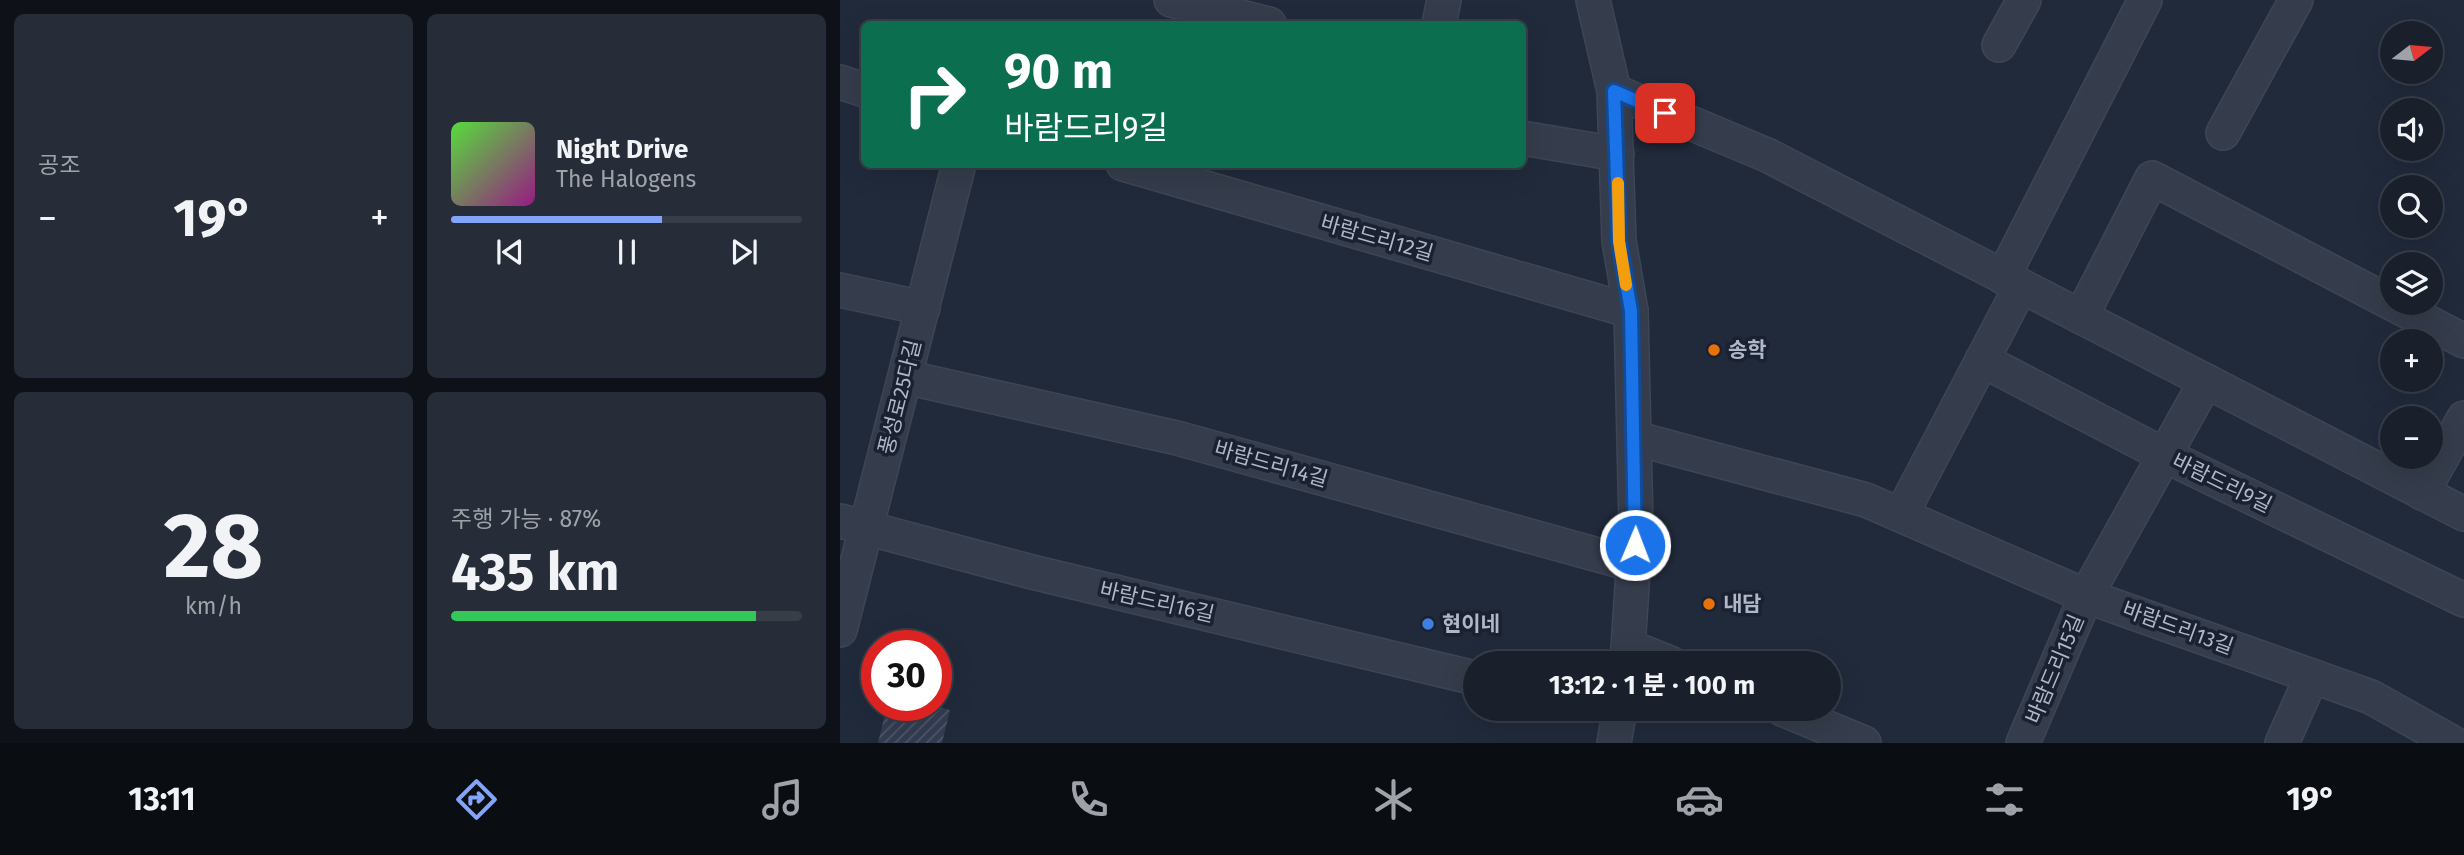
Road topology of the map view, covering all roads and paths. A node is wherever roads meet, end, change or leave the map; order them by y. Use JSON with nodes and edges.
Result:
{"nodes":[{"id":1,"x":1171,"y":0,"type":"edge"},
{"id":2,"x":1444,"y":0,"type":"edge"},
{"id":3,"x":1593,"y":0,"type":"edge"},
{"id":4,"x":2024,"y":0,"type":"edge"},
{"id":5,"x":2146,"y":0,"type":"edge"},
{"id":6,"x":2296,"y":0,"type":"edge"},
{"id":7,"x":1257,"y":21,"type":"edge"},
{"id":8,"x":1440,"y":21,"type":"edge"},
{"id":9,"x":1999,"y":45,"type":"dead end"},
{"id":10,"x":840,"y":82,"type":"edge"},
{"id":11,"x":861,"y":89,"type":"edge"},
{"id":12,"x":1614,"y":91,"type":"junction"},
{"id":13,"x":2223,"y":133,"type":"dead end"},
{"id":14,"x":1526,"y":139,"type":"edge"},
{"id":15,"x":1617,"y":154,"type":"junction"},
{"id":16,"x":958,"y":168,"type":"edge"},
{"id":17,"x":1138,"y":168,"type":"edge"},
{"id":18,"x":2012,"y":281,"type":"junction"},
{"id":19,"x":840,"y":290,"type":"edge"},
{"id":20,"x":923,"y":308,"type":"junction"},
{"id":21,"x":1631,"y":311,"type":"junction"},
{"id":22,"x":2081,"y":317,"type":"junction"},
{"id":23,"x":2464,"y":341,"type":"edge"},
{"id":24,"x":1982,"y":360,"type":"junction"},
{"id":25,"x":905,"y":377,"type":"junction"},
{"id":26,"x":2206,"y":381,"type":"junction"},
{"id":27,"x":2461,"y":431,"type":"edge"},
{"id":28,"x":1634,"y":438,"type":"junction"},
{"id":29,"x":2164,"y":455,"type":"junction"},
{"id":30,"x":2422,"y":493,"type":"junction"},
{"id":31,"x":2464,"y":514,"type":"edge"},
{"id":32,"x":1901,"y":515,"type":"junction"},
{"id":33,"x":854,"y":524,"type":"edge"},
{"id":34,"x":1634,"y":565,"type":"junction"},
{"id":35,"x":2086,"y":596,"type":"junction"},
{"id":36,"x":2464,"y":600,"type":"edge"},
{"id":37,"x":840,"y":630,"type":"edge"},
{"id":38,"x":1628,"y":651,"type":"edge"},
{"id":39,"x":1463,"y":675,"type":"edge"},
{"id":40,"x":2312,"y":676,"type":"junction"},
{"id":41,"x":1618,"y":721,"type":"edge"},
{"id":42,"x":1811,"y":721,"type":"edge"},
{"id":43,"x":2445,"y":741,"type":"edge"},
{"id":44,"x":1614,"y":743,"type":"edge"},
{"id":45,"x":1864,"y":743,"type":"edge"},
{"id":46,"x":2023,"y":743,"type":"edge"},
{"id":47,"x":2282,"y":743,"type":"edge"}],
"edges":[{"from":1,"to":7,"type":"street"},
{"from":2,"to":8,"type":"street"},
{"from":3,"to":12,"type":"street"},
{"from":4,"to":9,"type":"street"},
{"from":5,"to":18,"type":"street"},
{"from":6,"to":13,"type":"street"},
{"from":10,"to":11,"type":"street"},
{"from":12,"to":15,"type":"street"},
{"from":12,"to":18,"type":"street"},
{"from":14,"to":15,"type":"street"},
{"from":15,"to":21,"type":"street"},
{"from":16,"to":20,"type":"street","name":"풍성로25다길"},
{"from":17,"to":21,"type":"street","name":"바람드리12길"},
{"from":18,"to":22,"type":"street"},
{"from":18,"to":24,"type":"street"},
{"from":19,"to":20,"type":"street"},
{"from":20,"to":25,"type":"street","name":"풍성로25다길"},
{"from":21,"to":28,"type":"street"},
{"from":22,"to":23,"type":"street"},
{"from":22,"to":26,"type":"street"},
{"from":24,"to":29,"type":"street","name":"바람드리9길"},
{"from":24,"to":32,"type":"street"},
{"from":25,"to":33,"type":"street","name":"풍성로25다길"},
{"from":25,"to":34,"type":"street","name":"바람드리14길"},
{"from":26,"to":29,"type":"street","name":"바람드리15길"},
{"from":26,"to":30,"type":"street"},
{"from":27,"to":30,"type":"street"},
{"from":28,"to":32,"type":"street","name":"바람드리13길"},
{"from":28,"to":34,"type":"street"},
{"from":29,"to":35,"type":"street","name":"바람드리15길"},
{"from":29,"to":36,"type":"street","name":"바람드리9길"},
{"from":30,"to":31,"type":"street"},
{"from":32,"to":35,"type":"street","name":"바람드리13길"},
{"from":33,"to":37,"type":"street","name":"풍성로25다길"},
{"from":33,"to":39,"type":"street","name":"바람드리16길"},
{"from":34,"to":38,"type":"street"},
{"from":35,"to":40,"type":"street","name":"바람드리13길"},
{"from":35,"to":46,"type":"street","name":"바람드리15길"},
{"from":40,"to":43,"type":"street","name":"바람드리13길"},
{"from":40,"to":47,"type":"street"},
{"from":41,"to":44,"type":"street"},
{"from":42,"to":45,"type":"street"}]}
